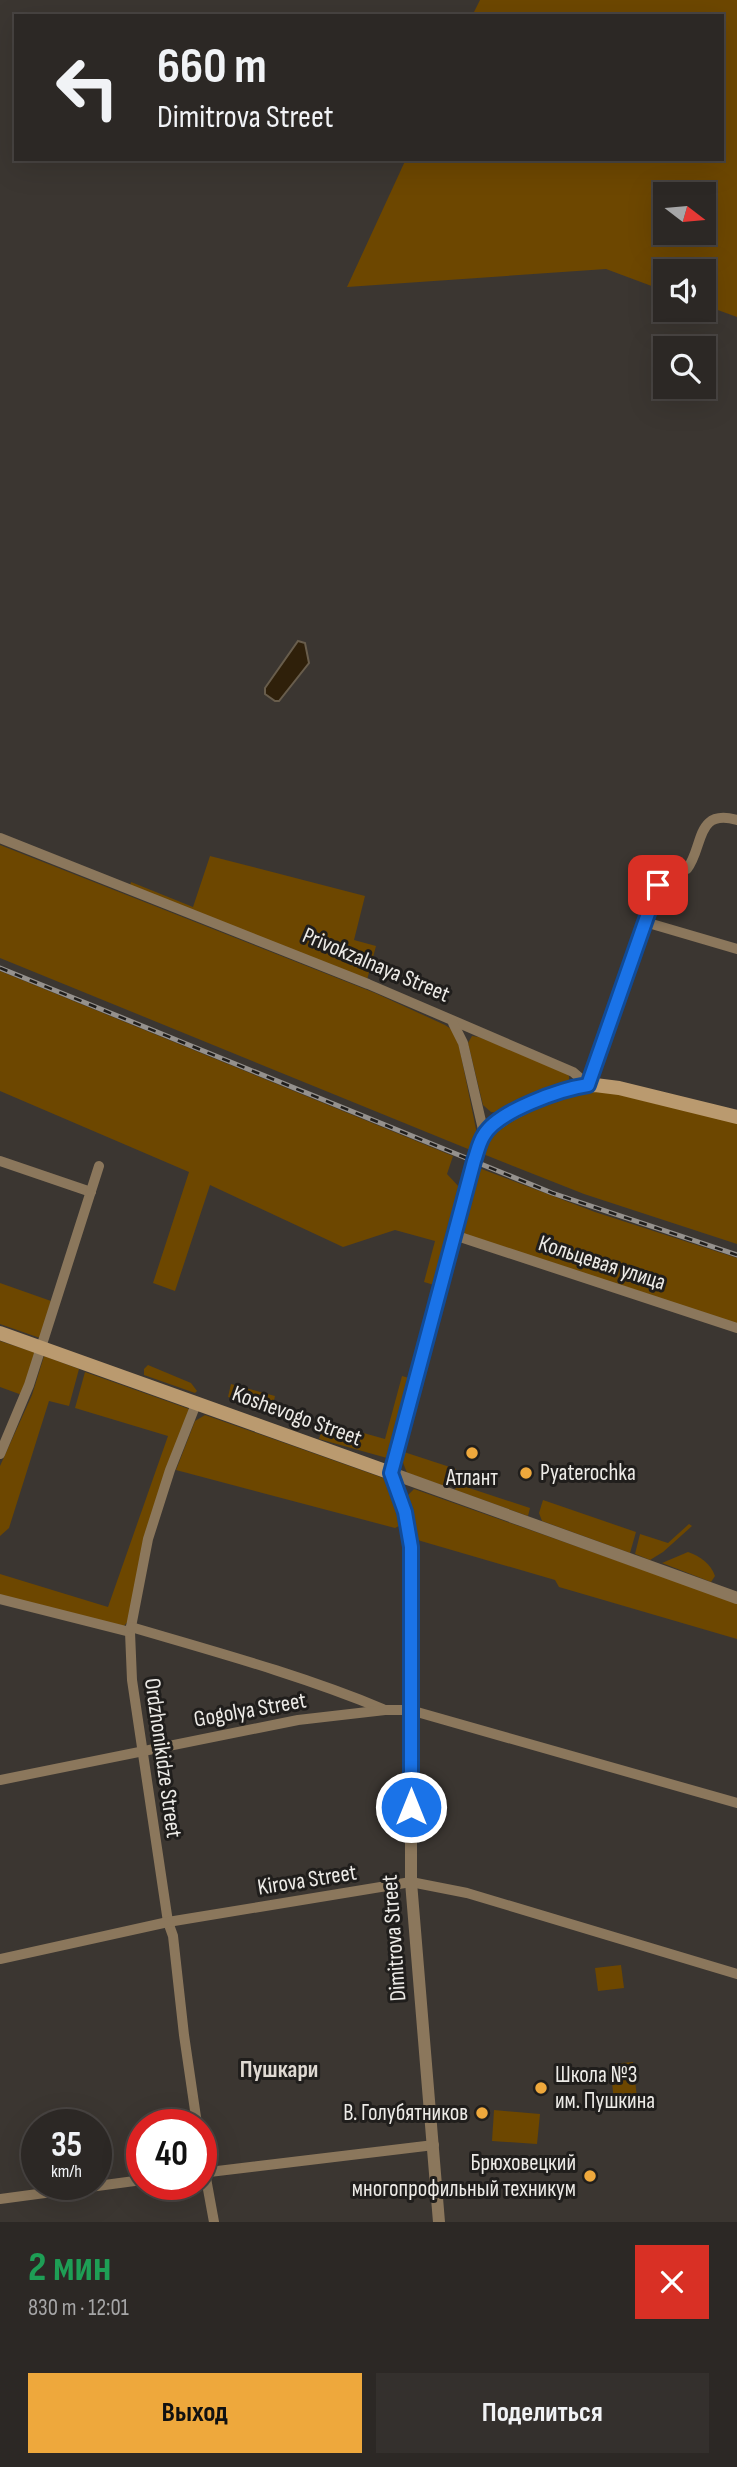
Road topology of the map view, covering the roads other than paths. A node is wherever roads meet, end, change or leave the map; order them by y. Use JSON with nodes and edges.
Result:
{"nodes":[{"id":1,"x":737,"y":820,"type":"edge"},
{"id":2,"x":0,"y":838,"type":"edge"},
{"id":3,"x":645,"y":922,"type":"junction"},
{"id":4,"x":737,"y":949,"type":"edge"},
{"id":5,"x":453,"y":1022,"type":"junction"},
{"id":6,"x":588,"y":1085,"type":"junction"},
{"id":7,"x":478,"y":1107,"type":"junction"},
{"id":8,"x":506,"y":1116,"type":"junction"},
{"id":9,"x":737,"y":1117,"type":"edge"},
{"id":10,"x":484,"y":1134,"type":"junction"},
{"id":11,"x":0,"y":1161,"type":"edge"},
{"id":12,"x":99,"y":1166,"type":"dead end"},
{"id":13,"x":91,"y":1192,"type":"junction"},
{"id":14,"x":454,"y":1235,"type":"junction"},
{"id":15,"x":737,"y":1328,"type":"edge"},
{"id":16,"x":0,"y":1333,"type":"edge"},
{"id":17,"x":41,"y":1348,"type":"junction"},
{"id":18,"x":197,"y":1404,"type":"junction"},
{"id":19,"x":0,"y":1454,"type":"edge"},
{"id":20,"x":391,"y":1473,"type":"junction"},
{"id":21,"x":737,"y":1598,"type":"edge"},
{"id":22,"x":0,"y":1599,"type":"edge"},
{"id":23,"x":130,"y":1630,"type":"junction"},
{"id":24,"x":385,"y":1710,"type":"junction"},
{"id":25,"x":410,"y":1710,"type":"junction"},
{"id":26,"x":142,"y":1750,"type":"junction"},
{"id":27,"x":0,"y":1780,"type":"edge"},
{"id":28,"x":737,"y":1803,"type":"edge"},
{"id":29,"x":411,"y":1882,"type":"junction"},
{"id":30,"x":168,"y":1922,"type":"junction"},
{"id":31,"x":0,"y":1959,"type":"edge"},
{"id":32,"x":737,"y":1974,"type":"edge"},
{"id":33,"x":195,"y":2109,"type":"edge"},
{"id":34,"x":433,"y":2145,"type":"junction"},
{"id":35,"x":217,"y":2171,"type":"edge"},
{"id":36,"x":126,"y":2182,"type":"edge"},
{"id":37,"x":0,"y":2199,"type":"edge"},
{"id":38,"x":209,"y":2200,"type":"edge"},
{"id":39,"x":214,"y":2222,"type":"edge"},
{"id":40,"x":439,"y":2222,"type":"edge"}],
"edges":[{"from":1,"to":3,"type":"street"},
{"from":2,"to":5,"type":"street","name":"Privokzalnaya Street"},
{"from":3,"to":4,"type":"street"},
{"from":3,"to":6,"type":"street"},
{"from":5,"to":6,"type":"street","name":"Privokzalnaya Street"},
{"from":5,"to":7,"type":"street"},
{"from":6,"to":8,"type":"main road"},
{"from":6,"to":9,"type":"main road","name":"Privokzalnaya Street"},
{"from":7,"to":8,"type":"street"},
{"from":7,"to":10,"type":"street"},
{"from":8,"to":10,"type":"main road"},
{"from":10,"to":14,"type":"main road"},
{"from":11,"to":13,"type":"street"},
{"from":12,"to":13,"type":"street"},
{"from":13,"to":17,"type":"street"},
{"from":14,"to":15,"type":"street","name":"Кольцевая улица"},
{"from":14,"to":20,"type":"main road"},
{"from":16,"to":17,"type":"main road","name":"Koshevogo Street"},
{"from":17,"to":18,"type":"main road","name":"Koshevogo Street"},
{"from":17,"to":19,"type":"street"},
{"from":18,"to":20,"type":"main road","name":"Koshevogo Street"},
{"from":18,"to":23,"type":"street","name":"Ordzhonikidze Street"},
{"from":20,"to":21,"type":"street","name":"Koshevogo Street"},
{"from":20,"to":25,"type":"street","name":"Dimitrova Street"},
{"from":22,"to":23,"type":"street","name":"Gogolya Street"},
{"from":23,"to":24,"type":"street","name":"Gogolya Street"},
{"from":23,"to":26,"type":"street","name":"Ordzhonikidze Street"},
{"from":24,"to":25,"type":"street","name":"Gogolya Street"},
{"from":24,"to":26,"type":"street","name":"Gogolya Street"},
{"from":25,"to":28,"type":"street","name":"Gogolya Street"},
{"from":25,"to":29,"type":"street","name":"Dimitrova Street"},
{"from":26,"to":27,"type":"street","name":"Gogolya Street"},
{"from":26,"to":30,"type":"street","name":"Ordzhonikidze Street"},
{"from":29,"to":30,"type":"street","name":"Kirova Street"},
{"from":29,"to":32,"type":"street","name":"Kirova Street"},
{"from":29,"to":34,"type":"street","name":"Dimitrova Street"},
{"from":30,"to":31,"type":"street","name":"Kirova Street"},
{"from":30,"to":33,"type":"street","name":"Ordzhonikidze Street"},
{"from":34,"to":35,"type":"street"},
{"from":34,"to":40,"type":"street","name":"Dimitrova Street"},
{"from":36,"to":37,"type":"street"},
{"from":38,"to":39,"type":"street"}]}
